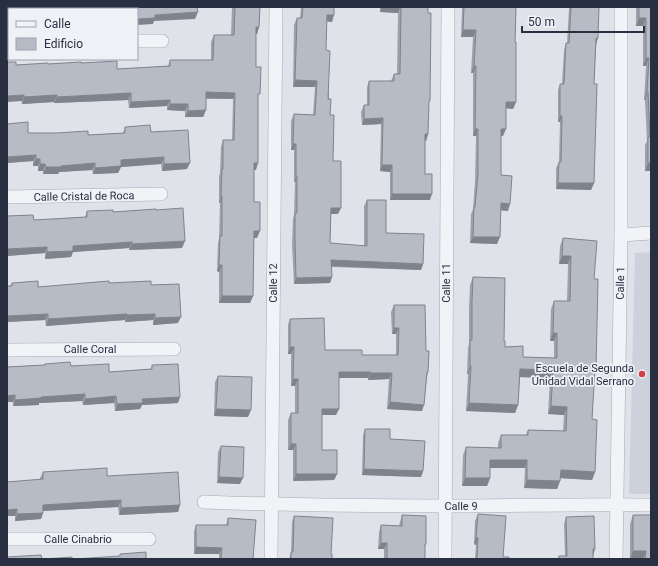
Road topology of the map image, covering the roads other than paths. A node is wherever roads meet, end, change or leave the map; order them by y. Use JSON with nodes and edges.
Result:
{"nodes":[{"id":1,"x":276,"y":7,"type":"edge"},
{"id":2,"x":448,"y":7,"type":"edge"},
{"id":3,"x":621,"y":7,"type":"edge"},
{"id":4,"x":138,"y":41,"type":"edge"},
{"id":5,"x":162,"y":41,"type":"dead end"},
{"id":6,"x":161,"y":194,"type":"dead end"},
{"id":7,"x":7,"y":197,"type":"edge"},
{"id":8,"x":651,"y":233,"type":"edge"},
{"id":9,"x":621,"y":235,"type":"junction"},
{"id":10,"x":174,"y":349,"type":"dead end"},
{"id":11,"x":7,"y":350,"type":"edge"},
{"id":12,"x":204,"y":502,"type":"dead end"},
{"id":13,"x":272,"y":504,"type":"junction"},
{"id":14,"x":617,"y":505,"type":"junction"},
{"id":15,"x":651,"y":505,"type":"edge"},
{"id":16,"x":445,"y":506,"type":"junction"},
{"id":17,"x":7,"y":539,"type":"edge"},
{"id":18,"x":149,"y":539,"type":"dead end"},
{"id":19,"x":271,"y":559,"type":"edge"},
{"id":20,"x":445,"y":559,"type":"edge"},
{"id":21,"x":616,"y":559,"type":"edge"}],
"edges":[{"from":1,"to":13,"type":"street","name":"Calle 12"},
{"from":2,"to":16,"type":"street","name":"Calle 11"},
{"from":3,"to":9,"type":"street","name":"Calle 1"},
{"from":4,"to":5,"type":"street"},
{"from":6,"to":7,"type":"street","name":"Calle Cristal de Roca"},
{"from":8,"to":9,"type":"street"},
{"from":9,"to":14,"type":"street","name":"Calle 1"},
{"from":10,"to":11,"type":"street","name":"Calle Coral"},
{"from":12,"to":13,"type":"street","name":"Calle 9"},
{"from":13,"to":16,"type":"street","name":"Calle 9"},
{"from":13,"to":19,"type":"street","name":"Calle 12"},
{"from":14,"to":15,"type":"street","name":"Calle 9"},
{"from":14,"to":16,"type":"street","name":"Calle 9"},
{"from":14,"to":21,"type":"street","name":"Calle 1"},
{"from":16,"to":20,"type":"street","name":"Calle 11"},
{"from":17,"to":18,"type":"street","name":"Calle Cinabrio"}]}
